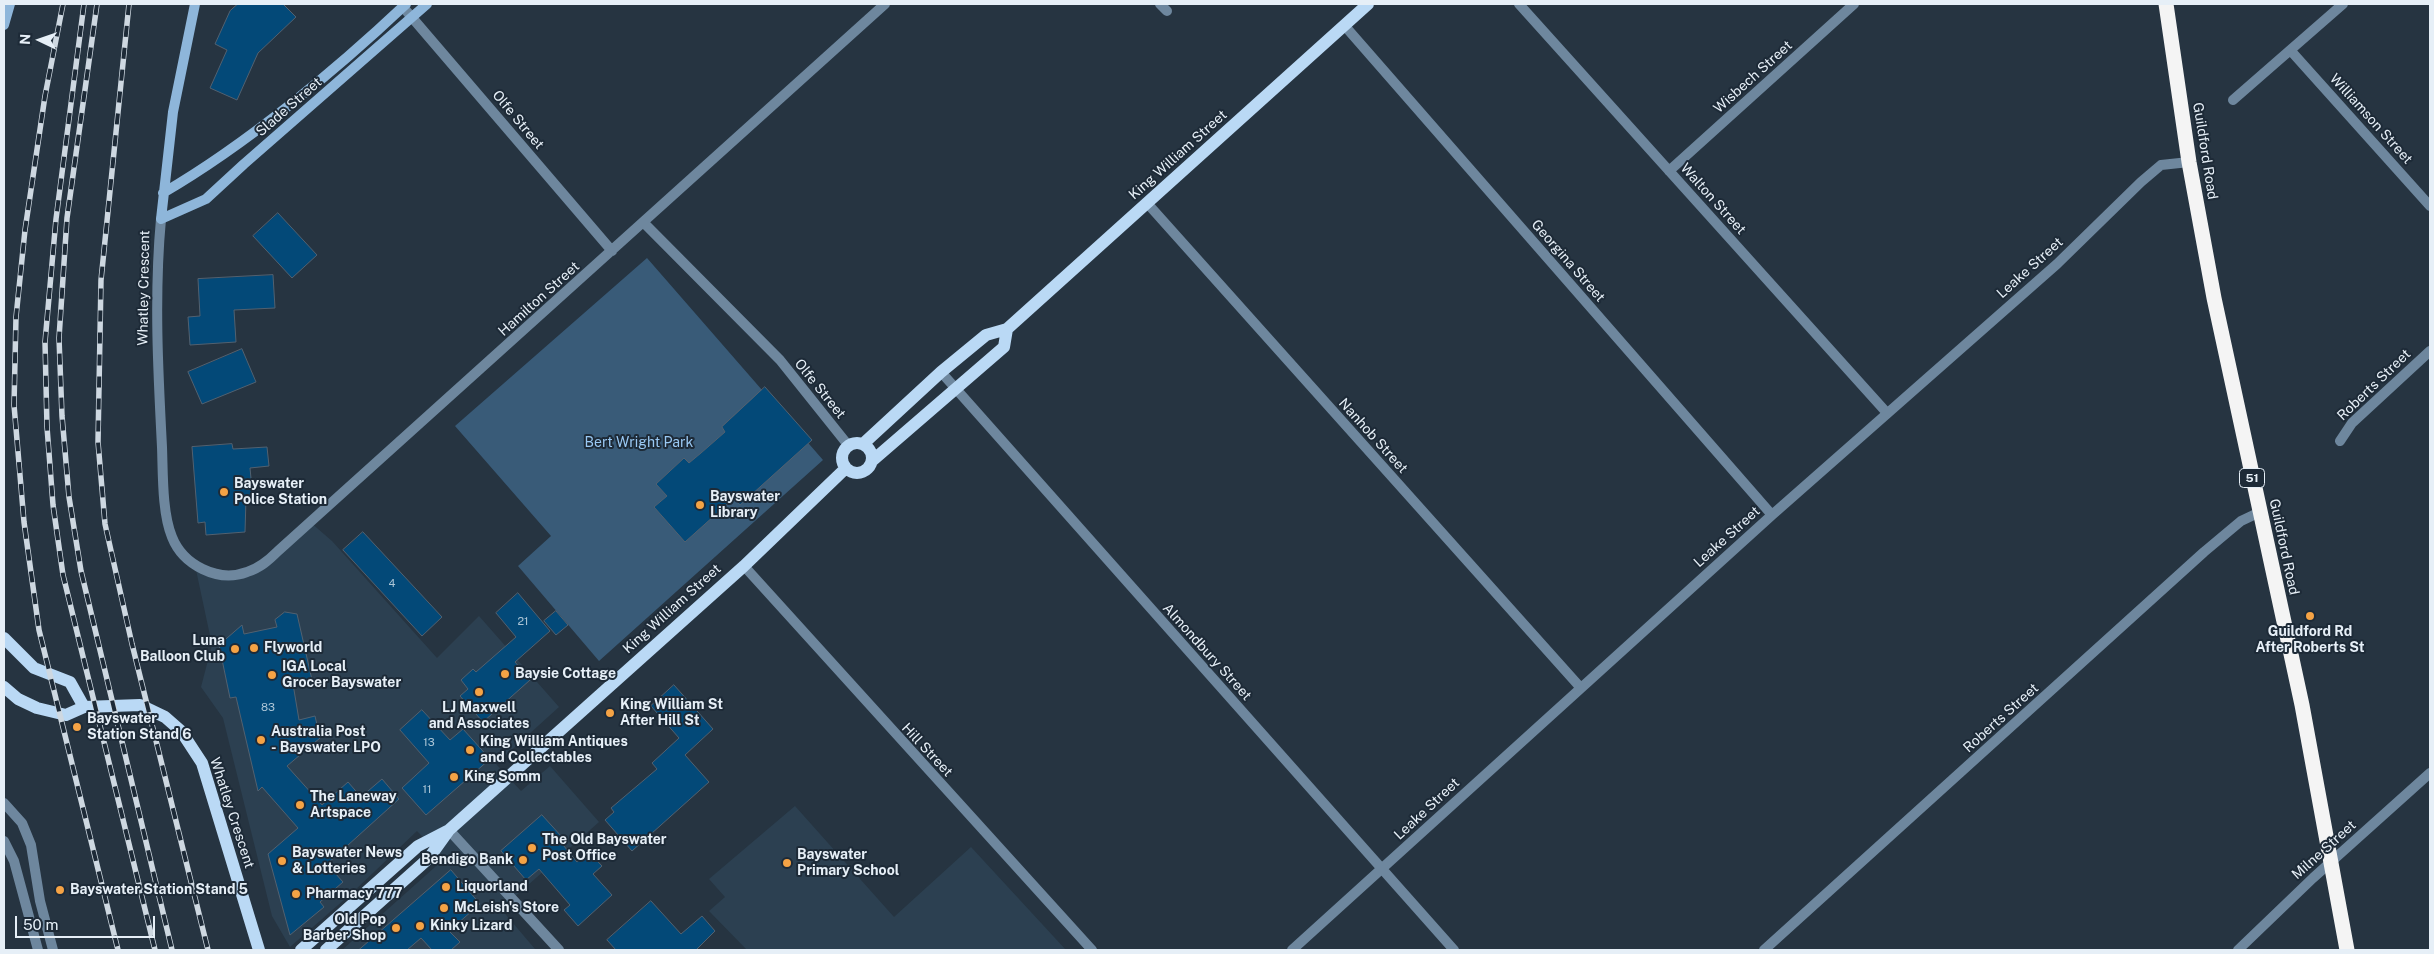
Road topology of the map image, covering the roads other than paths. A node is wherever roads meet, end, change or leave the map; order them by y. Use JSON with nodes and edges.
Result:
{"nodes":[{"id":1,"x":10,"y":4,"type":"edge"},
{"id":2,"x":196,"y":4,"type":"edge"},
{"id":3,"x":427,"y":4,"type":"edge"},
{"id":4,"x":885,"y":4,"type":"edge"},
{"id":5,"x":1368,"y":4,"type":"edge"},
{"id":6,"x":1519,"y":4,"type":"edge"},
{"id":7,"x":1854,"y":4,"type":"edge"},
{"id":8,"x":2166,"y":4,"type":"edge"},
{"id":9,"x":2343,"y":4,"type":"edge"},
{"id":10,"x":405,"y":5,"type":"edge"},
{"id":11,"x":412,"y":18,"type":"junction"},
{"id":12,"x":1344,"y":25,"type":"junction"},
{"id":13,"x":4,"y":26,"type":"edge"},
{"id":14,"x":2291,"y":51,"type":"junction"},
{"id":15,"x":2233,"y":100,"type":"dead end"},
{"id":16,"x":2189,"y":162,"type":"junction"},
{"id":17,"x":1669,"y":171,"type":"junction"},
{"id":18,"x":164,"y":193,"type":"junction"},
{"id":19,"x":1147,"y":203,"type":"junction"},
{"id":20,"x":2430,"y":206,"type":"edge"},
{"id":21,"x":160,"y":219,"type":"junction"},
{"id":22,"x":644,"y":223,"type":"junction"},
{"id":23,"x":612,"y":252,"type":"junction"},
{"id":24,"x":1007,"y":328,"type":"junction"},
{"id":25,"x":2430,"y":351,"type":"edge"},
{"id":26,"x":941,"y":372,"type":"junction"},
{"id":27,"x":955,"y":388,"type":"junction"},
{"id":28,"x":1888,"y":413,"type":"junction"},
{"id":29,"x":2340,"y":441,"type":"dead end"},
{"id":30,"x":863,"y":444,"type":"junction"},
{"id":31,"x":848,"y":445,"type":"junction"},
{"id":32,"x":872,"y":461,"type":"junction"},
{"id":33,"x":846,"y":468,"type":"junction"},
{"id":34,"x":2260,"y":512,"type":"junction"},
{"id":35,"x":1772,"y":515,"type":"junction"},
{"id":36,"x":195,"y":565,"type":"joint"},
{"id":37,"x":744,"y":566,"type":"junction"},
{"id":38,"x":7,"y":643,"type":"edge"},
{"id":39,"x":4,"y":687,"type":"edge"},
{"id":40,"x":1580,"y":687,"type":"junction"},
{"id":41,"x":84,"y":707,"type":"junction"},
{"id":42,"x":2430,"y":773,"type":"edge"},
{"id":43,"x":4,"y":803,"type":"edge"},
{"id":44,"x":449,"y":830,"type":"junction"},
{"id":45,"x":4,"y":841,"type":"edge"},
{"id":46,"x":2331,"y":862,"type":"junction"},
{"id":47,"x":1382,"y":870,"type":"junction"},
{"id":48,"x":38,"y":950,"type":"edge"},
{"id":49,"x":53,"y":950,"type":"edge"},
{"id":50,"x":259,"y":950,"type":"edge"},
{"id":51,"x":302,"y":950,"type":"edge"},
{"id":52,"x":326,"y":950,"type":"edge"},
{"id":53,"x":558,"y":950,"type":"edge"},
{"id":54,"x":1092,"y":950,"type":"edge"},
{"id":55,"x":1292,"y":950,"type":"edge"},
{"id":56,"x":1454,"y":950,"type":"edge"},
{"id":57,"x":1764,"y":950,"type":"edge"},
{"id":58,"x":2238,"y":950,"type":"edge"},
{"id":59,"x":2347,"y":950,"type":"edge"}],
"edges":[{"from":1,"to":13,"type":"street"},
{"from":2,"to":18,"type":"street","name":"Whatley Crescent"},
{"from":3,"to":11,"type":"street","name":"Slade Street"},
{"from":4,"to":22,"type":"street","name":"Hamilton Street"},
{"from":5,"to":12,"type":"main road","name":"King William Street"},
{"from":6,"to":17,"type":"street","name":"Walton Street"},
{"from":7,"to":17,"type":"street","name":"Wisbech Street"},
{"from":8,"to":16,"type":"highway","name":"Guildford Road","number":"51"},
{"from":9,"to":14,"type":"street"},
{"from":10,"to":11,"type":"street","name":"Olfe Street"},
{"from":10,"to":18,"type":"street","name":"Slade Street"},
{"from":11,"to":21,"type":"street","name":"Slade Street"},
{"from":11,"to":23,"type":"street","name":"Olfe Street"},
{"from":12,"to":19,"type":"main road","name":"King William Street"},
{"from":12,"to":35,"type":"street","name":"Georgina Street"},
{"from":14,"to":15,"type":"street"},
{"from":14,"to":20,"type":"street","name":"Williamson Street"},
{"from":16,"to":28,"type":"street","name":"Leake Street"},
{"from":16,"to":34,"type":"highway","name":"Guildford Road","number":"51"},
{"from":17,"to":28,"type":"street","name":"Walton Street"},
{"from":18,"to":21,"type":"street","name":"Whatley Crescent"},
{"from":19,"to":24,"type":"main road","name":"King William Street"},
{"from":19,"to":40,"type":"street","name":"Nanhob Street"},
{"from":21,"to":36,"type":"street","name":"Whatley Crescent"},
{"from":22,"to":23,"type":"street","name":"Hamilton Street"},
{"from":22,"to":31,"type":"street","name":"Olfe Street"},
{"from":23,"to":36,"type":"street","name":"Hamilton Street"},
{"from":24,"to":26,"type":"main road","name":"King William Street"},
{"from":24,"to":27,"type":"main road"},
{"from":25,"to":29,"type":"street","name":"Roberts Street"},
{"from":26,"to":27,"type":"street","name":"Almondbury Street"},
{"from":26,"to":30,"type":"main road","name":"King William Street"},
{"from":27,"to":32,"type":"main road"},
{"from":27,"to":47,"type":"street","name":"Almondbury Street"},
{"from":28,"to":35,"type":"street","name":"Leake Street"},
{"from":30,"to":31,"type":"main road"},
{"from":30,"to":32,"type":"main road"},
{"from":31,"to":33,"type":"main road"},
{"from":32,"to":33,"type":"main road"},
{"from":33,"to":37,"type":"main road","name":"King William Street"},
{"from":34,"to":46,"type":"highway","name":"Guildford Road","number":"51"},
{"from":34,"to":57,"type":"street","name":"Roberts Street"},
{"from":35,"to":40,"type":"street","name":"Leake Street"},
{"from":37,"to":44,"type":"main road","name":"King William Street"},
{"from":37,"to":54,"type":"street","name":"Hill Street"},
{"from":38,"to":41,"type":"main road"},
{"from":39,"to":41,"type":"main road","name":"Whatley Crescent"},
{"from":40,"to":47,"type":"street","name":"Leake Street"},
{"from":41,"to":50,"type":"main road","name":"Whatley Crescent"},
{"from":42,"to":46,"type":"street","name":"Milne Street"},
{"from":43,"to":49,"type":"street"},
{"from":44,"to":51,"type":"main road","name":"King William Street"},
{"from":44,"to":52,"type":"main road","name":"King William Street"},
{"from":44,"to":53,"type":"street"},
{"from":45,"to":48,"type":"street"},
{"from":46,"to":58,"type":"street","name":"Milne Street"},
{"from":46,"to":59,"type":"highway","name":"Guildford Road","number":"51"},
{"from":47,"to":55,"type":"street","name":"Leake Street"},
{"from":47,"to":56,"type":"street","name":"Almondbury Street"}]}
